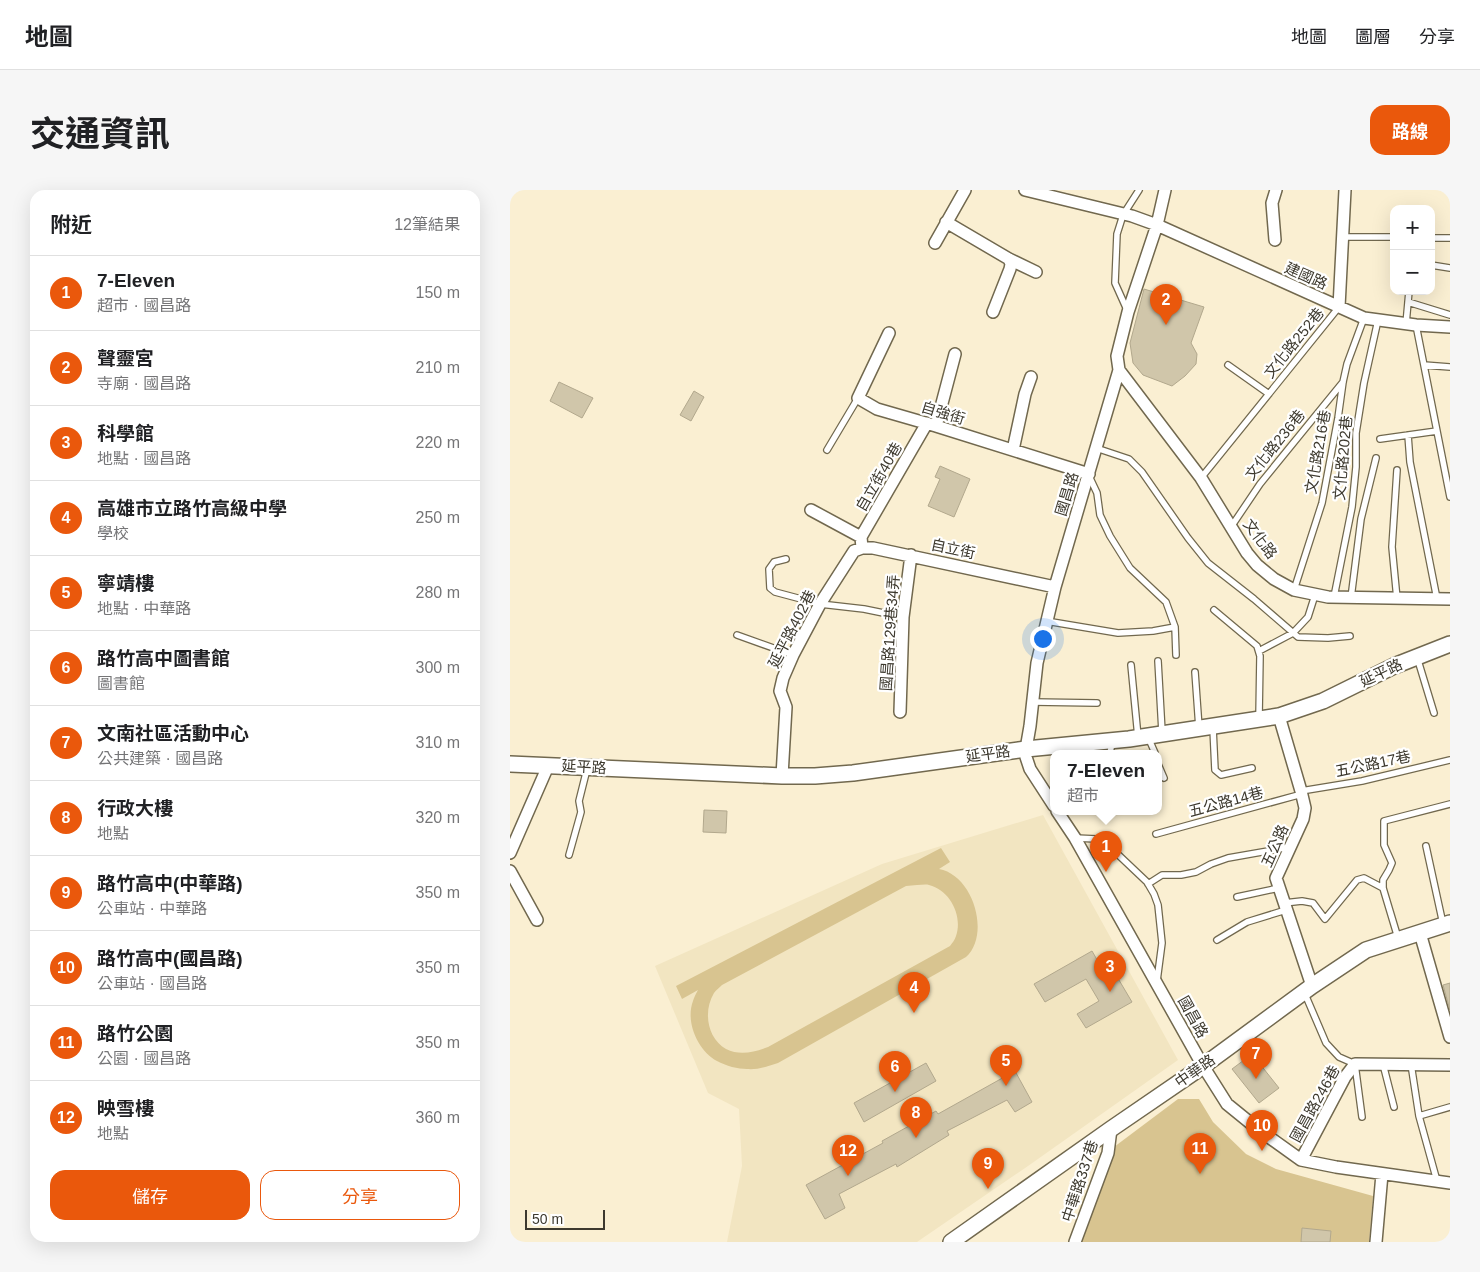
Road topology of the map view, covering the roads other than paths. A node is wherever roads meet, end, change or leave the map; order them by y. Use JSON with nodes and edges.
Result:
{"nodes":[{"id":1,"x":965,"y":190,"type":"edge"},
{"id":2,"x":1025,"y":190,"type":"edge"},
{"id":3,"x":1139,"y":190,"type":"edge"},
{"id":4,"x":1165,"y":190,"type":"edge"},
{"id":5,"x":1276,"y":190,"type":"edge"},
{"id":6,"x":1346,"y":190,"type":"edge"},
{"id":7,"x":1124,"y":215,"type":"junction"},
{"id":8,"x":946,"y":222,"type":"junction"},
{"id":9,"x":1157,"y":225,"type":"junction"},
{"id":10,"x":1343,"y":237,"type":"junction"},
{"id":11,"x":1390,"y":237,"type":"edge"},
{"id":12,"x":1435,"y":238,"type":"edge"},
{"id":13,"x":1450,"y":238,"type":"edge"},
{"id":14,"x":1275,"y":240,"type":"dead end"},
{"id":15,"x":935,"y":243,"type":"dead end"},
{"id":16,"x":1009,"y":259,"type":"junction"},
{"id":17,"x":1435,"y":266,"type":"edge"},
{"id":18,"x":1450,"y":268,"type":"edge"},
{"id":19,"x":1036,"y":272,"type":"dead end"},
{"id":20,"x":1409,"y":295,"type":"edge"},
{"id":21,"x":1408,"y":302,"type":"junction"},
{"id":22,"x":1339,"y":307,"type":"junction"},
{"id":23,"x":993,"y":312,"type":"dead end"},
{"id":24,"x":1128,"y":312,"type":"junction"},
{"id":25,"x":1450,"y":315,"type":"edge"},
{"id":26,"x":1364,"y":318,"type":"junction"},
{"id":27,"x":1378,"y":320,"type":"junction"},
{"id":28,"x":1411,"y":324,"type":"junction"},
{"id":29,"x":1450,"y":327,"type":"edge"},
{"id":30,"x":889,"y":333,"type":"dead end"},
{"id":31,"x":955,"y":354,"type":"dead end"},
{"id":32,"x":1228,"y":365,"type":"dead end"},
{"id":33,"x":1424,"y":366,"type":"junction"},
{"id":34,"x":1450,"y":367,"type":"edge"},
{"id":35,"x":1119,"y":370,"type":"junction"},
{"id":36,"x":1031,"y":377,"type":"dead end"},
{"id":37,"x":1343,"y":382,"type":"junction"},
{"id":38,"x":1268,"y":394,"type":"junction"},
{"id":39,"x":858,"y":398,"type":"junction"},
{"id":40,"x":932,"y":424,"type":"junction"},
{"id":41,"x":1437,"y":431,"type":"junction"},
{"id":42,"x":1408,"y":435,"type":"junction"},
{"id":43,"x":1380,"y":439,"type":"dead end"},
{"id":44,"x":1096,"y":448,"type":"junction"},
{"id":45,"x":827,"y":450,"type":"dead end"},
{"id":46,"x":1013,"y":450,"type":"junction"},
{"id":47,"x":1376,"y":458,"type":"dead end"},
{"id":48,"x":1397,"y":470,"type":"dead end"},
{"id":49,"x":1088,"y":474,"type":"junction"},
{"id":50,"x":1201,"y":478,"type":"junction"},
{"id":51,"x":1450,"y":497,"type":"edge"},
{"id":52,"x":810,"y":510,"type":"dead end"},
{"id":53,"x":1231,"y":527,"type":"junction"},
{"id":54,"x":862,"y":542,"type":"junction"},
{"id":55,"x":911,"y":555,"type":"junction"},
{"id":56,"x":786,"y":559,"type":"dead end"},
{"id":57,"x":1055,"y":587,"type":"junction"},
{"id":58,"x":1294,"y":590,"type":"junction"},
{"id":59,"x":1315,"y":595,"type":"junction"},
{"id":60,"x":1334,"y":597,"type":"junction"},
{"id":61,"x":1351,"y":598,"type":"junction"},
{"id":62,"x":1397,"y":599,"type":"junction"},
{"id":63,"x":1437,"y":599,"type":"junction"},
{"id":64,"x":1450,"y":600,"type":"edge"},
{"id":65,"x":820,"y":604,"type":"junction"},
{"id":66,"x":1214,"y":610,"type":"dead end"},
{"id":67,"x":904,"y":617,"type":"junction"},
{"id":68,"x":1046,"y":621,"type":"junction"},
{"id":69,"x":1175,"y":627,"type":"junction"},
{"id":70,"x":1293,"y":633,"type":"junction"},
{"id":71,"x":736,"y":635,"type":"dead end"},
{"id":72,"x":1350,"y":636,"type":"dead end"},
{"id":73,"x":1450,"y":644,"type":"edge"},
{"id":74,"x":1259,"y":651,"type":"junction"},
{"id":75,"x":793,"y":655,"type":"junction"},
{"id":76,"x":1176,"y":655,"type":"dead end"},
{"id":77,"x":1417,"y":658,"type":"junction"},
{"id":78,"x":1158,"y":661,"type":"dead end"},
{"id":79,"x":1131,"y":665,"type":"dead end"},
{"id":80,"x":1195,"y":672,"type":"dead end"},
{"id":81,"x":1033,"y":702,"type":"junction"},
{"id":82,"x":1097,"y":703,"type":"dead end"},
{"id":83,"x":900,"y":712,"type":"dead end"},
{"id":84,"x":1434,"y":713,"type":"dead end"},
{"id":85,"x":1279,"y":716,"type":"junction"},
{"id":86,"x":1259,"y":719,"type":"junction"},
{"id":87,"x":1206,"y":727,"type":"junction"},
{"id":88,"x":1150,"y":736,"type":"junction"},
{"id":89,"x":1111,"y":747,"type":"edge"},
{"id":90,"x":1026,"y":748,"type":"junction"},
{"id":91,"x":1153,"y":750,"type":"edge"},
{"id":92,"x":1450,"y":760,"type":"edge"},
{"id":93,"x":510,"y":764,"type":"edge"},
{"id":94,"x":548,"y":766,"type":"junction"},
{"id":95,"x":588,"y":767,"type":"junction"},
{"id":96,"x":1252,"y":768,"type":"dead end"},
{"id":97,"x":1162,"y":773,"type":"edge"},
{"id":98,"x":782,"y":776,"type":"junction"},
{"id":99,"x":1164,"y":778,"type":"dead end"},
{"id":100,"x":1302,"y":793,"type":"junction"},
{"id":101,"x":1050,"y":800,"type":"edge"},
{"id":102,"x":1450,"y":804,"type":"edge"},
{"id":103,"x":1060,"y":815,"type":"edge"},
{"id":104,"x":1156,"y":834,"type":"dead end"},
{"id":105,"x":1075,"y":838,"type":"junction"},
{"id":106,"x":1426,"y":846,"type":"dead end"},
{"id":107,"x":1290,"y":847,"type":"junction"},
{"id":108,"x":510,"y":853,"type":"edge"},
{"id":109,"x":570,"y":855,"type":"dead end"},
{"id":110,"x":510,"y":871,"type":"edge"},
{"id":111,"x":1148,"y":884,"type":"junction"},
{"id":112,"x":1279,"y":888,"type":"junction"},
{"id":113,"x":1383,"y":888,"type":"junction"},
{"id":114,"x":1237,"y":897,"type":"dead end"},
{"id":115,"x":1285,"y":906,"type":"junction"},
{"id":116,"x":537,"y":920,"type":"dead end"},
{"id":117,"x":1446,"y":924,"type":"edge"},
{"id":118,"x":1420,"y":934,"type":"junction"},
{"id":119,"x":1217,"y":940,"type":"dead end"},
{"id":120,"x":1398,"y":940,"type":"junction"},
{"id":121,"x":1157,"y":984,"type":"junction"},
{"id":122,"x":1308,"y":989,"type":"junction"},
{"id":123,"x":1450,"y":1037,"type":"edge"},
{"id":124,"x":1355,"y":1064,"type":"junction"},
{"id":125,"x":1383,"y":1064,"type":"junction"},
{"id":126,"x":1410,"y":1064,"type":"junction"},
{"id":127,"x":1450,"y":1065,"type":"edge"},
{"id":128,"x":1203,"y":1066,"type":"junction"},
{"id":129,"x":1394,"y":1107,"type":"dead end"},
{"id":130,"x":1450,"y":1107,"type":"edge"},
{"id":131,"x":1419,"y":1116,"type":"junction"},
{"id":132,"x":1362,"y":1117,"type":"dead end"},
{"id":133,"x":1111,"y":1129,"type":"junction"},
{"id":134,"x":1302,"y":1160,"type":"junction"},
{"id":135,"x":1382,"y":1174,"type":"junction"},
{"id":136,"x":1437,"y":1181,"type":"junction"},
{"id":137,"x":1450,"y":1183,"type":"edge"},
{"id":138,"x":951,"y":1242,"type":"edge"},
{"id":139,"x":1075,"y":1242,"type":"edge"},
{"id":140,"x":1376,"y":1242,"type":"edge"}],
"edges":[{"from":1,"to":8,"type":"street"},
{"from":2,"to":7,"type":"street","name":"建國路"},
{"from":3,"to":7,"type":"lane"},
{"from":4,"to":9,"type":"street","name":"國昌路"},
{"from":5,"to":14,"type":"street"},
{"from":6,"to":10,"type":"street"},
{"from":7,"to":9,"type":"street","name":"建國路"},
{"from":7,"to":24,"type":"lane"},
{"from":8,"to":15,"type":"street"},
{"from":8,"to":16,"type":"street"},
{"from":9,"to":22,"type":"street","name":"建國路"},
{"from":9,"to":24,"type":"street","name":"國昌路"},
{"from":10,"to":11,"type":"lane"},
{"from":10,"to":22,"type":"street"},
{"from":12,"to":13,"type":"lane"},
{"from":16,"to":19,"type":"street"},
{"from":16,"to":23,"type":"street"},
{"from":17,"to":18,"type":"lane"},
{"from":20,"to":21,"type":"lane"},
{"from":21,"to":25,"type":"lane"},
{"from":21,"to":28,"type":"lane"},
{"from":22,"to":26,"type":"street","name":"建國路"},
{"from":22,"to":38,"type":"lane","name":"文化路252巷"},
{"from":24,"to":35,"type":"street","name":"國昌路"},
{"from":26,"to":27,"type":"street","name":"建國路"},
{"from":26,"to":37,"type":"lane","name":"文化路216巷"},
{"from":27,"to":28,"type":"street","name":"建國路"},
{"from":27,"to":60,"type":"lane","name":"文化路202巷"},
{"from":28,"to":29,"type":"street","name":"建國路"},
{"from":28,"to":33,"type":"lane"},
{"from":30,"to":39,"type":"street"},
{"from":31,"to":40,"type":"street","name":"自立街40巷"},
{"from":32,"to":38,"type":"lane","name":"文化路252巷"},
{"from":33,"to":34,"type":"lane"},
{"from":33,"to":41,"type":"lane"},
{"from":35,"to":44,"type":"street","name":"國昌路"},
{"from":35,"to":50,"type":"street","name":"文化路"},
{"from":36,"to":46,"type":"street"},
{"from":37,"to":53,"type":"lane","name":"文化路236巷"},
{"from":37,"to":58,"type":"lane","name":"文化路216巷"},
{"from":38,"to":50,"type":"lane","name":"文化路252巷"},
{"from":39,"to":40,"type":"street","name":"自強街"},
{"from":39,"to":45,"type":"lane"},
{"from":40,"to":46,"type":"street","name":"自強街"},
{"from":40,"to":54,"type":"street","name":"自立街40巷"},
{"from":41,"to":42,"type":"lane"},
{"from":41,"to":51,"type":"lane"},
{"from":42,"to":43,"type":"lane"},
{"from":42,"to":63,"type":"lane"},
{"from":44,"to":49,"type":"street","name":"國昌路"},
{"from":44,"to":70,"type":"lane"},
{"from":46,"to":49,"type":"street","name":"自強街"},
{"from":47,"to":61,"type":"lane"},
{"from":48,"to":62,"type":"lane"},
{"from":49,"to":57,"type":"street","name":"國昌路"},
{"from":49,"to":69,"type":"lane"},
{"from":50,"to":53,"type":"street","name":"文化路"},
{"from":52,"to":54,"type":"street"},
{"from":53,"to":58,"type":"street","name":"文化路"},
{"from":54,"to":55,"type":"street","name":"自立街"},
{"from":54,"to":65,"type":"street","name":"延平路402巷"},
{"from":55,"to":57,"type":"street","name":"自立街"},
{"from":55,"to":67,"type":"street","name":"國昌路129巷34弄"},
{"from":56,"to":65,"type":"lane"},
{"from":57,"to":68,"type":"street","name":"國昌路"},
{"from":58,"to":59,"type":"street","name":"文化路"},
{"from":59,"to":60,"type":"street","name":"文化路"},
{"from":59,"to":70,"type":"lane"},
{"from":60,"to":61,"type":"street","name":"文化路"},
{"from":61,"to":62,"type":"street","name":"文化路"},
{"from":62,"to":63,"type":"street","name":"文化路"},
{"from":63,"to":64,"type":"street","name":"文化路"},
{"from":65,"to":67,"type":"lane"},
{"from":65,"to":75,"type":"street","name":"延平路402巷"},
{"from":66,"to":74,"type":"lane"},
{"from":67,"to":83,"type":"street","name":"國昌路129巷34弄"},
{"from":68,"to":69,"type":"lane"},
{"from":68,"to":81,"type":"street","name":"國昌路"},
{"from":69,"to":76,"type":"lane"},
{"from":70,"to":72,"type":"lane"},
{"from":70,"to":74,"type":"lane"},
{"from":71,"to":75,"type":"lane"},
{"from":73,"to":77,"type":"street","name":"延平路"},
{"from":74,"to":86,"type":"lane"},
{"from":75,"to":98,"type":"street","name":"延平路402巷"},
{"from":77,"to":84,"type":"lane"},
{"from":77,"to":85,"type":"street","name":"延平路"},
{"from":78,"to":88,"type":"lane"},
{"from":79,"to":88,"type":"lane"},
{"from":80,"to":87,"type":"lane"},
{"from":81,"to":82,"type":"lane"},
{"from":81,"to":90,"type":"street","name":"國昌路"},
{"from":85,"to":86,"type":"street","name":"延平路"},
{"from":85,"to":100,"type":"street","name":"五公路"},
{"from":86,"to":87,"type":"street","name":"延平路"},
{"from":87,"to":88,"type":"street","name":"延平路"},
{"from":87,"to":96,"type":"lane"},
{"from":88,"to":89,"type":"street","name":"延平路"},
{"from":88,"to":91,"type":"lane"},
{"from":89,"to":90,"type":"street","name":"延平路"},
{"from":90,"to":98,"type":"street","name":"延平路"},
{"from":90,"to":101,"type":"street","name":"國昌路"},
{"from":92,"to":100,"type":"lane","name":"五公路17巷"},
{"from":93,"to":94,"type":"street","name":"延平路"},
{"from":94,"to":95,"type":"street","name":"延平路"},
{"from":94,"to":108,"type":"street"},
{"from":95,"to":98,"type":"street","name":"延平路"},
{"from":95,"to":109,"type":"lane"},
{"from":97,"to":99,"type":"lane"},
{"from":100,"to":104,"type":"lane","name":"五公路14巷"},
{"from":100,"to":107,"type":"street","name":"五公路"},
{"from":102,"to":113,"type":"lane"},
{"from":103,"to":105,"type":"street","name":"國昌路"},
{"from":105,"to":111,"type":"lane"},
{"from":105,"to":121,"type":"street","name":"國昌路"},
{"from":106,"to":117,"type":"lane"},
{"from":107,"to":111,"type":"lane"},
{"from":107,"to":112,"type":"street","name":"五公路"},
{"from":110,"to":116,"type":"street"},
{"from":111,"to":121,"type":"lane"},
{"from":112,"to":114,"type":"lane"},
{"from":112,"to":115,"type":"street","name":"五公路"},
{"from":113,"to":115,"type":"lane"},
{"from":113,"to":120,"type":"lane"},
{"from":115,"to":119,"type":"lane"},
{"from":115,"to":122,"type":"street","name":"五公路"},
{"from":117,"to":118,"type":"street","name":"中華路"},
{"from":118,"to":120,"type":"street","name":"中華路"},
{"from":118,"to":123,"type":"street"},
{"from":120,"to":122,"type":"street","name":"中華路"},
{"from":121,"to":128,"type":"street","name":"國昌路"},
{"from":122,"to":124,"type":"lane"},
{"from":122,"to":128,"type":"street","name":"中華路"},
{"from":124,"to":125,"type":"street"},
{"from":124,"to":132,"type":"lane"},
{"from":124,"to":134,"type":"street","name":"國昌路246巷"},
{"from":125,"to":126,"type":"street"},
{"from":125,"to":129,"type":"lane"},
{"from":126,"to":127,"type":"street"},
{"from":126,"to":131,"type":"lane"},
{"from":128,"to":133,"type":"street","name":"中華路"},
{"from":128,"to":134,"type":"street","name":"國昌路"},
{"from":130,"to":131,"type":"lane"},
{"from":131,"to":136,"type":"lane"},
{"from":133,"to":138,"type":"street","name":"中華路"},
{"from":133,"to":139,"type":"street","name":"中華路337巷"},
{"from":134,"to":135,"type":"street","name":"國昌路"},
{"from":135,"to":136,"type":"street","name":"國昌路"},
{"from":135,"to":140,"type":"street"},
{"from":136,"to":137,"type":"street","name":"國昌路"}]}
